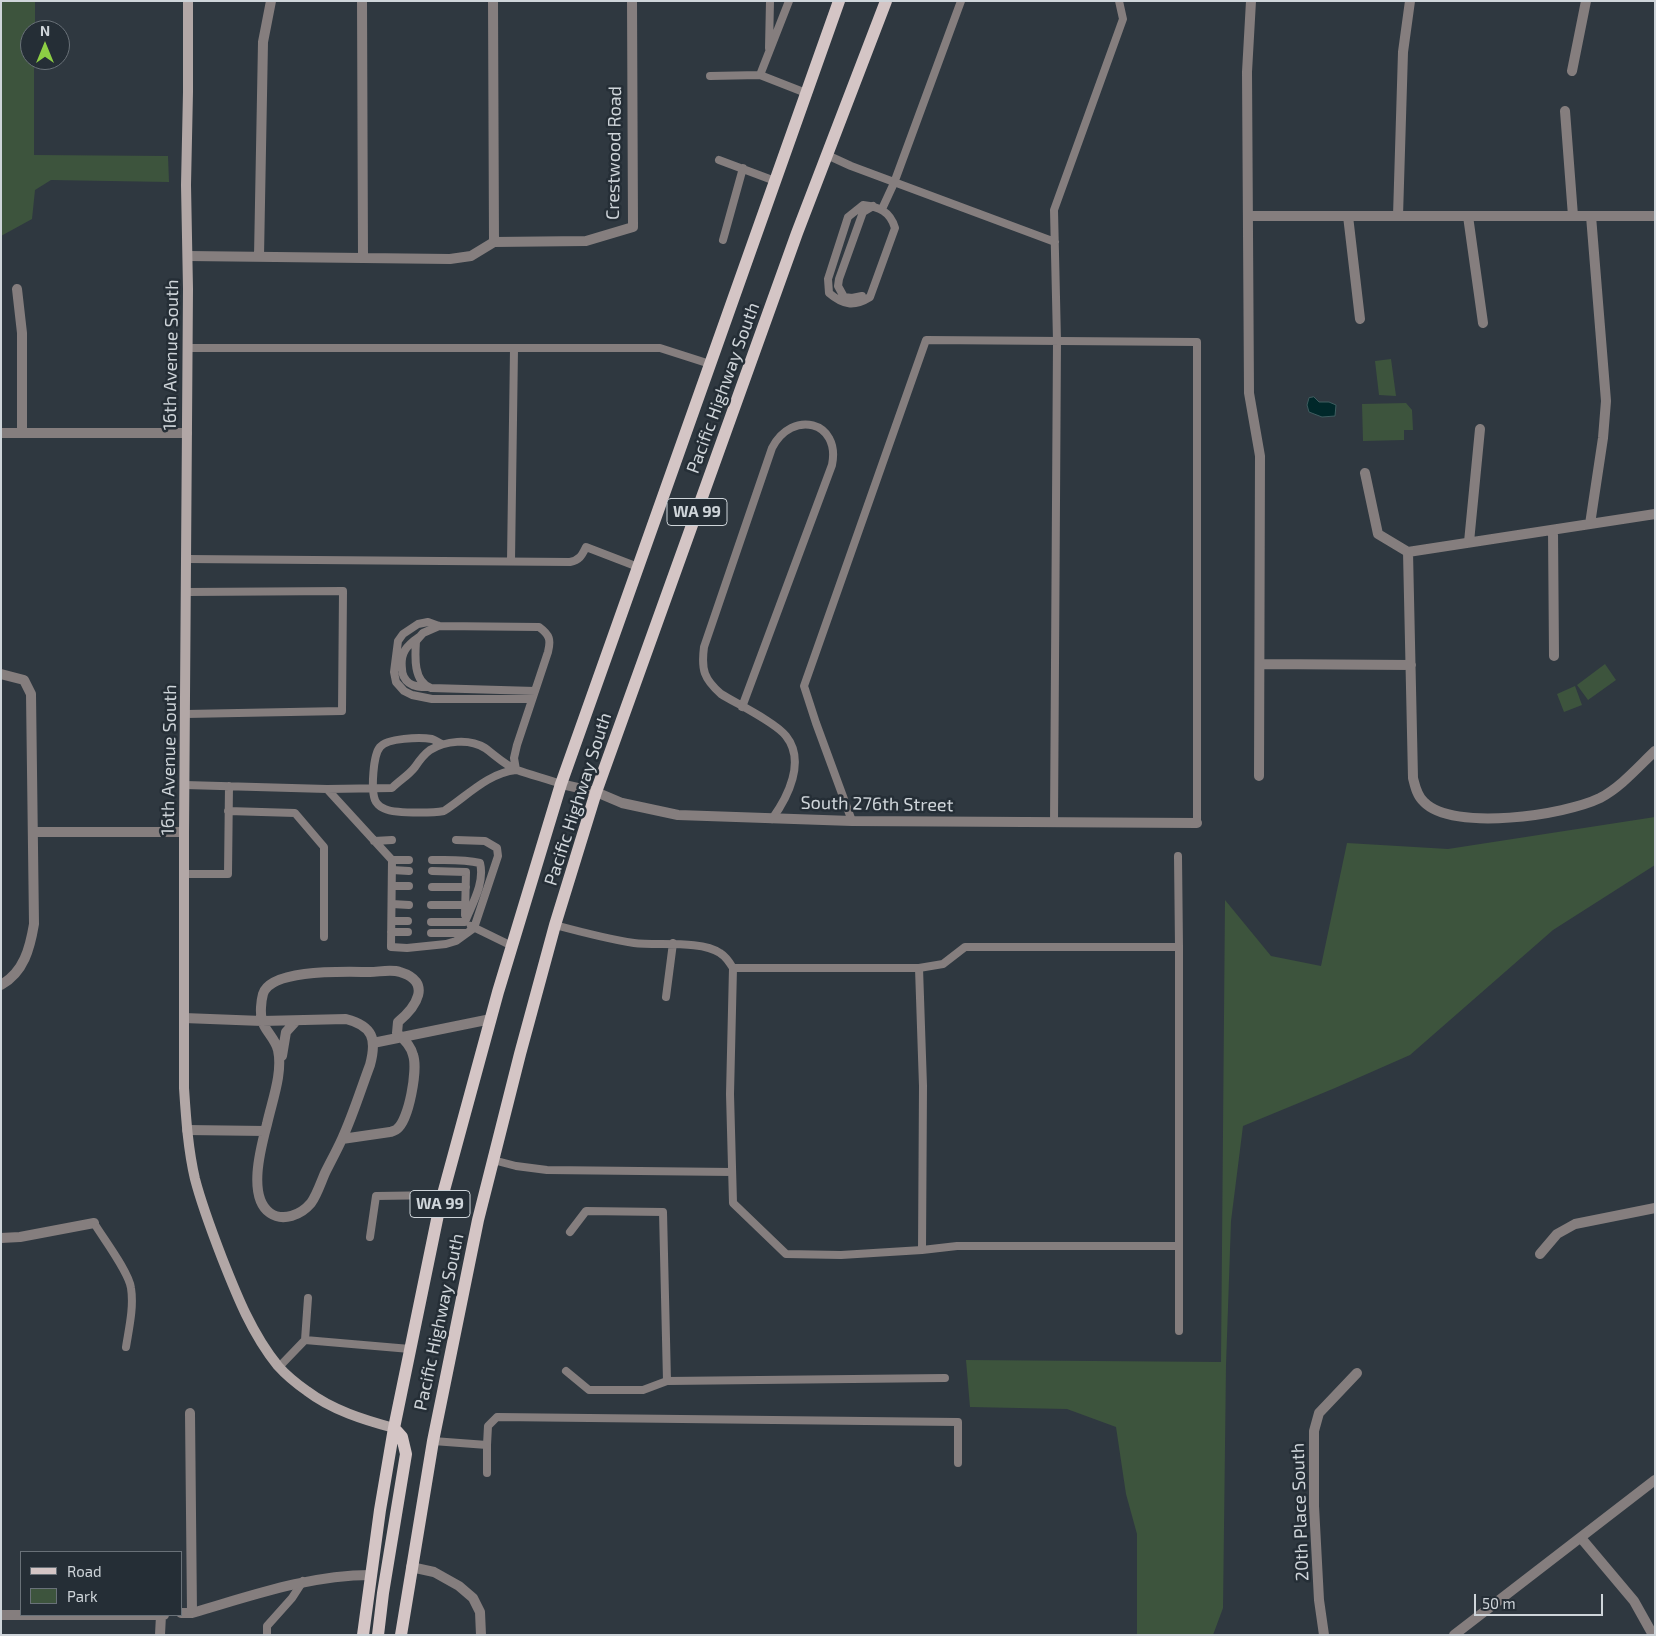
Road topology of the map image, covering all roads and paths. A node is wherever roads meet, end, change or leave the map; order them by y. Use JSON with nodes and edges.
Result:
{"nodes":[{"id":1,"x":188,"y":1,"type":"edge"},
{"id":2,"x":271,"y":1,"type":"edge"},
{"id":3,"x":362,"y":1,"type":"edge"},
{"id":4,"x":493,"y":1,"type":"edge"},
{"id":5,"x":632,"y":1,"type":"edge"},
{"id":6,"x":770,"y":1,"type":"edge"},
{"id":7,"x":789,"y":1,"type":"edge"},
{"id":8,"x":839,"y":1,"type":"edge"},
{"id":9,"x":886,"y":1,"type":"edge"},
{"id":10,"x":961,"y":1,"type":"edge"},
{"id":11,"x":1119,"y":1,"type":"edge"},
{"id":12,"x":1252,"y":1,"type":"edge"},
{"id":13,"x":1410,"y":1,"type":"edge"},
{"id":14,"x":1586,"y":1,"type":"edge"},
{"id":15,"x":768,"y":55,"type":"junction"},
{"id":16,"x":1572,"y":70,"type":"dead end"},
{"id":17,"x":760,"y":75,"type":"junction"},
{"id":18,"x":710,"y":76,"type":"dead end"},
{"id":19,"x":806,"y":93,"type":"junction"},
{"id":20,"x":1565,"y":111,"type":"dead end"},
{"id":21,"x":827,"y":155,"type":"junction"},
{"id":22,"x":719,"y":160,"type":"dead end"},
{"id":23,"x":742,"y":168,"type":"junction"},
{"id":24,"x":775,"y":181,"type":"junction"},
{"id":25,"x":894,"y":183,"type":"junction"},
{"id":26,"x":873,"y":206,"type":"junction"},
{"id":27,"x":882,"y":209,"type":"junction"},
{"id":28,"x":1248,"y":216,"type":"junction"},
{"id":29,"x":1348,"y":216,"type":"junction"},
{"id":30,"x":1398,"y":216,"type":"junction"},
{"id":31,"x":1468,"y":216,"type":"junction"},
{"id":32,"x":1574,"y":216,"type":"junction"},
{"id":33,"x":1591,"y":216,"type":"junction"},
{"id":34,"x":1655,"y":216,"type":"edge"},
{"id":35,"x":723,"y":240,"type":"dead end"},
{"id":36,"x":494,"y":242,"type":"junction"},
{"id":37,"x":1055,"y":242,"type":"junction"},
{"id":38,"x":188,"y":256,"type":"junction"},
{"id":39,"x":258,"y":256,"type":"junction"},
{"id":40,"x":363,"y":258,"type":"junction"},
{"id":41,"x":877,"y":282,"type":"junction"},
{"id":42,"x":17,"y":289,"type":"dead end"},
{"id":43,"x":1360,"y":319,"type":"dead end"},
{"id":44,"x":1483,"y":323,"type":"dead end"},
{"id":45,"x":1057,"y":341,"type":"junction"},
{"id":46,"x":188,"y":348,"type":"junction"},
{"id":47,"x":514,"y":349,"type":"junction"},
{"id":48,"x":710,"y":364,"type":"junction"},
{"id":49,"x":1480,"y":429,"type":"dead end"},
{"id":50,"x":1,"y":432,"type":"edge"},
{"id":51,"x":22,"y":432,"type":"junction"},
{"id":52,"x":186,"y":433,"type":"junction"},
{"id":53,"x":1365,"y":473,"type":"dead end"},
{"id":54,"x":1655,"y":514,"type":"edge"},
{"id":55,"x":1590,"y":524,"type":"junction"},
{"id":56,"x":1553,"y":530,"type":"junction"},
{"id":57,"x":1468,"y":542,"type":"junction"},
{"id":58,"x":1408,"y":552,"type":"junction"},
{"id":59,"x":186,"y":559,"type":"junction"},
{"id":60,"x":511,"y":561,"type":"junction"},
{"id":61,"x":638,"y":567,"type":"junction"},
{"id":62,"x":187,"y":592,"type":"junction"},
{"id":63,"x":439,"y":626,"type":"junction"},
{"id":64,"x":420,"y":636,"type":"junction"},
{"id":65,"x":1554,"y":656,"type":"dead end"},
{"id":66,"x":1260,"y":664,"type":"junction"},
{"id":67,"x":1411,"y":665,"type":"junction"},
{"id":68,"x":1,"y":674,"type":"edge"},
{"id":69,"x":431,"y":688,"type":"junction"},
{"id":70,"x":535,"y":690,"type":"junction"},
{"id":71,"x":532,"y":699,"type":"junction"},
{"id":72,"x":742,"y":707,"type":"junction"},
{"id":73,"x":186,"y":714,"type":"junction"},
{"id":74,"x":442,"y":744,"type":"junction"},
{"id":75,"x":1655,"y":751,"type":"edge"},
{"id":76,"x":516,"y":770,"type":"junction"},
{"id":77,"x":1259,"y":776,"type":"dead end"},
{"id":78,"x":561,"y":784,"type":"junction"},
{"id":79,"x":185,"y":785,"type":"junction"},
{"id":80,"x":229,"y":786,"type":"junction"},
{"id":81,"x":373,"y":788,"type":"junction"},
{"id":82,"x":328,"y":789,"type":"junction"},
{"id":83,"x":596,"y":792,"type":"junction"},
{"id":84,"x":228,"y":811,"type":"junction"},
{"id":85,"x":772,"y":819,"type":"junction"},
{"id":86,"x":852,"y":821,"type":"junction"},
{"id":87,"x":1054,"y":823,"type":"junction"},
{"id":88,"x":1197,"y":823,"type":"joint"},
{"id":89,"x":33,"y":832,"type":"junction"},
{"id":90,"x":184,"y":832,"type":"junction"},
{"id":91,"x":392,"y":840,"type":"dead end"},
{"id":92,"x":456,"y":840,"type":"dead end"},
{"id":93,"x":374,"y":842,"type":"junction"},
{"id":94,"x":1178,"y":856,"type":"dead end"},
{"id":95,"x":392,"y":860,"type":"junction"},
{"id":96,"x":410,"y":860,"type":"dead end"},
{"id":97,"x":432,"y":860,"type":"dead end"},
{"id":98,"x":392,"y":870,"type":"junction"},
{"id":99,"x":409,"y":871,"type":"dead end"},
{"id":100,"x":432,"y":871,"type":"dead end"},
{"id":101,"x":184,"y":874,"type":"junction"},
{"id":102,"x":392,"y":886,"type":"junction"},
{"id":103,"x":409,"y":886,"type":"dead end"},
{"id":104,"x":432,"y":887,"type":"dead end"},
{"id":105,"x":466,"y":887,"type":"junction"},
{"id":106,"x":392,"y":904,"type":"junction"},
{"id":107,"x":409,"y":904,"type":"dead end"},
{"id":108,"x":431,"y":905,"type":"dead end"},
{"id":109,"x":466,"y":905,"type":"junction"},
{"id":110,"x":392,"y":921,"type":"junction"},
{"id":111,"x":408,"y":921,"type":"dead end"},
{"id":112,"x":431,"y":922,"type":"dead end"},
{"id":113,"x":465,"y":922,"type":"junction"},
{"id":114,"x":555,"y":925,"type":"junction"},
{"id":115,"x":474,"y":928,"type":"junction"},
{"id":116,"x":391,"y":932,"type":"junction"},
{"id":117,"x":408,"y":932,"type":"dead end"},
{"id":118,"x":431,"y":933,"type":"dead end"},
{"id":119,"x":466,"y":933,"type":"junction"},
{"id":120,"x":324,"y":938,"type":"dead end"},
{"id":121,"x":673,"y":944,"type":"junction"},
{"id":122,"x":512,"y":946,"type":"junction"},
{"id":123,"x":1179,"y":947,"type":"junction"},
{"id":124,"x":733,"y":968,"type":"junction"},
{"id":125,"x":918,"y":968,"type":"junction"},
{"id":126,"x":1,"y":985,"type":"edge"},
{"id":127,"x":666,"y":997,"type":"dead end"},
{"id":128,"x":184,"y":1018,"type":"junction"},
{"id":129,"x":491,"y":1019,"type":"junction"},
{"id":130,"x":262,"y":1021,"type":"junction"},
{"id":131,"x":296,"y":1021,"type":"junction"},
{"id":132,"x":402,"y":1037,"type":"junction"},
{"id":133,"x":373,"y":1044,"type":"junction"},
{"id":134,"x":279,"y":1072,"type":"junction"},
{"id":135,"x":187,"y":1130,"type":"junction"},
{"id":136,"x":265,"y":1131,"type":"junction"},
{"id":137,"x":342,"y":1139,"type":"junction"},
{"id":138,"x":493,"y":1160,"type":"junction"},
{"id":139,"x":732,"y":1172,"type":"junction"},
{"id":140,"x":443,"y":1195,"type":"junction"},
{"id":141,"x":1655,"y":1208,"type":"edge"},
{"id":142,"x":94,"y":1223,"type":"joint"},
{"id":143,"x":570,"y":1232,"type":"dead end"},
{"id":144,"x":370,"y":1237,"type":"dead end"},
{"id":145,"x":1,"y":1238,"type":"edge"},
{"id":146,"x":1179,"y":1246,"type":"junction"},
{"id":147,"x":922,"y":1250,"type":"junction"},
{"id":148,"x":1540,"y":1254,"type":"dead end"},
{"id":149,"x":308,"y":1298,"type":"dead end"},
{"id":150,"x":1179,"y":1331,"type":"dead end"},
{"id":151,"x":306,"y":1340,"type":"junction"},
{"id":152,"x":126,"y":1347,"type":"dead end"},
{"id":153,"x":410,"y":1349,"type":"junction"},
{"id":154,"x":279,"y":1367,"type":"junction"},
{"id":155,"x":566,"y":1372,"type":"dead end"},
{"id":156,"x":1357,"y":1373,"type":"dead end"},
{"id":157,"x":945,"y":1378,"type":"dead end"},
{"id":158,"x":667,"y":1381,"type":"junction"},
{"id":159,"x":190,"y":1413,"type":"dead end"},
{"id":160,"x":394,"y":1428,"type":"junction"},
{"id":161,"x":433,"y":1441,"type":"junction"},
{"id":162,"x":487,"y":1445,"type":"junction"},
{"id":163,"x":958,"y":1463,"type":"dead end"},
{"id":164,"x":487,"y":1473,"type":"dead end"},
{"id":165,"x":1655,"y":1480,"type":"edge"},
{"id":166,"x":1581,"y":1538,"type":"junction"},
{"id":167,"x":411,"y":1567,"type":"junction"},
{"id":168,"x":371,"y":1575,"type":"junction"},
{"id":169,"x":303,"y":1581,"type":"junction"},
{"id":170,"x":187,"y":1613,"type":"edge"},
{"id":171,"x":1,"y":1615,"type":"edge"},
{"id":172,"x":20,"y":1615,"type":"edge"},
{"id":173,"x":162,"y":1616,"type":"edge"},
{"id":174,"x":160,"y":1635,"type":"edge"},
{"id":175,"x":266,"y":1635,"type":"edge"},
{"id":176,"x":363,"y":1635,"type":"edge"},
{"id":177,"x":378,"y":1635,"type":"edge"},
{"id":178,"x":401,"y":1635,"type":"edge"},
{"id":179,"x":481,"y":1635,"type":"edge"},
{"id":180,"x":1324,"y":1635,"type":"edge"},
{"id":181,"x":1454,"y":1635,"type":"edge"},
{"id":182,"x":1653,"y":1635,"type":"edge"}],
"edges":[{"from":1,"to":38,"type":"main road","name":"16th Avenue South"},
{"from":2,"to":39,"type":"street"},
{"from":3,"to":40,"type":"street"},
{"from":4,"to":36,"type":"street"},
{"from":5,"to":36,"type":"street","name":"Crestwood Road"},
{"from":6,"to":15,"type":"lane"},
{"from":7,"to":15,"type":"lane"},
{"from":8,"to":19,"type":"main road","name":"Pacific Highway South","number":"WA 99"},
{"from":9,"to":21,"type":"main road","name":"Pacific Highway South","number":"WA 99"},
{"from":10,"to":25,"type":"lane"},
{"from":11,"to":37,"type":"lane"},
{"from":12,"to":28,"type":"street"},
{"from":13,"to":30,"type":"street"},
{"from":14,"to":16,"type":"street"},
{"from":15,"to":17,"type":"lane"},
{"from":17,"to":18,"type":"lane"},
{"from":17,"to":19,"type":"lane"},
{"from":19,"to":24,"type":"main road","name":"Pacific Highway South","number":"WA 99"},
{"from":20,"to":32,"type":"street"},
{"from":21,"to":25,"type":"lane"},
{"from":21,"to":83,"type":"main road","name":"Pacific Highway South","number":"WA 99"},
{"from":22,"to":23,"type":"lane"},
{"from":23,"to":24,"type":"lane"},
{"from":23,"to":35,"type":"lane"},
{"from":24,"to":48,"type":"main road","name":"Pacific Highway South","number":"WA 99"},
{"from":25,"to":27,"type":"lane"},
{"from":25,"to":37,"type":"lane"},
{"from":26,"to":27,"type":"lane"},
{"from":26,"to":41,"type":"lane"},
{"from":26,"to":41,"type":"lane"},
{"from":27,"to":41,"type":"lane"},
{"from":28,"to":29,"type":"street"},
{"from":28,"to":66,"type":"street"},
{"from":29,"to":30,"type":"street"},
{"from":29,"to":43,"type":"street"},
{"from":30,"to":31,"type":"street"},
{"from":31,"to":32,"type":"street"},
{"from":31,"to":44,"type":"street"},
{"from":32,"to":33,"type":"street"},
{"from":33,"to":34,"type":"street"},
{"from":33,"to":55,"type":"street"},
{"from":36,"to":40,"type":"street"},
{"from":37,"to":45,"type":"lane"},
{"from":38,"to":39,"type":"street"},
{"from":38,"to":46,"type":"main road","name":"16th Avenue South"},
{"from":39,"to":40,"type":"street"},
{"from":42,"to":51,"type":"street"},
{"from":45,"to":86,"type":"lane"},
{"from":45,"to":87,"type":"lane"},
{"from":45,"to":88,"type":"lane"},
{"from":46,"to":47,"type":"lane"},
{"from":46,"to":52,"type":"main road","name":"16th Avenue South"},
{"from":47,"to":48,"type":"lane"},
{"from":47,"to":60,"type":"lane"},
{"from":48,"to":61,"type":"main road","name":"Pacific Highway South","number":"WA 99"},
{"from":49,"to":57,"type":"street"},
{"from":50,"to":51,"type":"street"},
{"from":51,"to":52,"type":"street"},
{"from":52,"to":59,"type":"main road","name":"16th Avenue South"},
{"from":53,"to":58,"type":"street"},
{"from":54,"to":55,"type":"street"},
{"from":55,"to":56,"type":"street"},
{"from":56,"to":57,"type":"street"},
{"from":56,"to":65,"type":"street"},
{"from":57,"to":58,"type":"street"},
{"from":58,"to":67,"type":"street"},
{"from":59,"to":60,"type":"lane"},
{"from":59,"to":62,"type":"main road","name":"16th Avenue South"},
{"from":60,"to":61,"type":"lane"},
{"from":61,"to":78,"type":"main road","name":"Pacific Highway South","number":"WA 99"},
{"from":62,"to":73,"type":"main road","name":"16th Avenue South"},
{"from":62,"to":73,"type":"lane"},
{"from":63,"to":64,"type":"lane"},
{"from":63,"to":70,"type":"lane"},
{"from":63,"to":71,"type":"lane"},
{"from":64,"to":69,"type":"lane"},
{"from":64,"to":69,"type":"lane"},
{"from":66,"to":67,"type":"street"},
{"from":66,"to":77,"type":"street"},
{"from":67,"to":75,"type":"street"},
{"from":68,"to":89,"type":"street"},
{"from":69,"to":70,"type":"lane"},
{"from":70,"to":71,"type":"lane"},
{"from":71,"to":76,"type":"lane"},
{"from":72,"to":72,"type":"lane"},
{"from":72,"to":85,"type":"lane"},
{"from":73,"to":79,"type":"main road","name":"16th Avenue South"},
{"from":74,"to":76,"type":"lane"},
{"from":74,"to":81,"type":"lane"},
{"from":74,"to":81,"type":"lane"},
{"from":76,"to":78,"type":"lane"},
{"from":76,"to":81,"type":"lane"},
{"from":78,"to":83,"type":"street","name":"South 276th Street"},
{"from":78,"to":122,"type":"main road","name":"Pacific Highway South","number":"WA 99"},
{"from":79,"to":80,"type":"lane"},
{"from":79,"to":90,"type":"main road","name":"16th Avenue South"},
{"from":80,"to":82,"type":"lane"},
{"from":80,"to":84,"type":"lane"},
{"from":81,"to":82,"type":"lane"},
{"from":82,"to":93,"type":"lane"},
{"from":83,"to":85,"type":"street","name":"South 276th Street"},
{"from":83,"to":114,"type":"main road","name":"Pacific Highway South","number":"WA 99"},
{"from":84,"to":101,"type":"lane"},
{"from":84,"to":120,"type":"lane"},
{"from":85,"to":86,"type":"street","name":"South 276th Street"},
{"from":86,"to":87,"type":"street","name":"South 276th Street"},
{"from":87,"to":88,"type":"street","name":"South 276th Street"},
{"from":89,"to":90,"type":"street"},
{"from":89,"to":126,"type":"street"},
{"from":90,"to":101,"type":"main road","name":"16th Avenue South"},
{"from":91,"to":93,"type":"lane"},
{"from":92,"to":115,"type":"lane"},
{"from":93,"to":95,"type":"lane"},
{"from":94,"to":123,"type":"lane"},
{"from":95,"to":96,"type":"lane"},
{"from":95,"to":98,"type":"lane"},
{"from":97,"to":113,"type":"lane"},
{"from":98,"to":99,"type":"lane"},
{"from":98,"to":102,"type":"lane"},
{"from":100,"to":105,"type":"lane"},
{"from":101,"to":128,"type":"main road","name":"16th Avenue South"},
{"from":102,"to":103,"type":"lane"},
{"from":102,"to":106,"type":"lane"},
{"from":104,"to":105,"type":"lane"},
{"from":105,"to":109,"type":"lane"},
{"from":106,"to":107,"type":"lane"},
{"from":106,"to":110,"type":"lane"},
{"from":108,"to":109,"type":"lane"},
{"from":109,"to":113,"type":"lane"},
{"from":110,"to":111,"type":"lane"},
{"from":110,"to":116,"type":"lane"},
{"from":112,"to":113,"type":"lane"},
{"from":113,"to":115,"type":"lane"},
{"from":114,"to":121,"type":"lane"},
{"from":114,"to":138,"type":"main road","name":"Pacific Highway South","number":"WA 99"},
{"from":115,"to":119,"type":"lane"},
{"from":115,"to":122,"type":"lane"},
{"from":116,"to":117,"type":"lane"},
{"from":116,"to":119,"type":"lane"},
{"from":118,"to":119,"type":"lane"},
{"from":121,"to":124,"type":"lane"},
{"from":121,"to":127,"type":"lane"},
{"from":122,"to":129,"type":"main road","name":"Pacific Highway South","number":"WA 99"},
{"from":123,"to":125,"type":"lane"},
{"from":123,"to":146,"type":"lane"},
{"from":124,"to":125,"type":"lane"},
{"from":124,"to":139,"type":"lane"},
{"from":125,"to":147,"type":"lane"},
{"from":128,"to":130,"type":"street"},
{"from":128,"to":135,"type":"main road","name":"16th Avenue South"},
{"from":129,"to":132,"type":"street"},
{"from":129,"to":140,"type":"main road","name":"Pacific Highway South","number":"WA 99"},
{"from":130,"to":131,"type":"street"},
{"from":130,"to":132,"type":"street"},
{"from":130,"to":134,"type":"street"},
{"from":131,"to":133,"type":"street"},
{"from":131,"to":134,"type":"street"},
{"from":132,"to":133,"type":"street"},
{"from":132,"to":137,"type":"street"},
{"from":133,"to":137,"type":"street"},
{"from":134,"to":136,"type":"street"},
{"from":135,"to":136,"type":"street"},
{"from":135,"to":154,"type":"main road","name":"16th Avenue South"},
{"from":136,"to":137,"type":"street"},
{"from":138,"to":139,"type":"lane"},
{"from":138,"to":161,"type":"main road","name":"Pacific Highway South","number":"WA 99"},
{"from":139,"to":147,"type":"lane"},
{"from":140,"to":144,"type":"lane"},
{"from":140,"to":153,"type":"main road","name":"Pacific Highway South","number":"WA 99"},
{"from":141,"to":148,"type":"street"},
{"from":142,"to":145,"type":"street"},
{"from":142,"to":152,"type":"lane"},
{"from":143,"to":158,"type":"lane"},
{"from":146,"to":147,"type":"lane"},
{"from":146,"to":150,"type":"lane"},
{"from":149,"to":151,"type":"lane"},
{"from":151,"to":153,"type":"lane"},
{"from":151,"to":154,"type":"lane"},
{"from":153,"to":160,"type":"main road","name":"Pacific Highway South","number":"WA 99"},
{"from":154,"to":160,"type":"main road","name":"16th Avenue South"},
{"from":155,"to":158,"type":"lane"},
{"from":156,"to":180,"type":"street","name":"20th Place South"},
{"from":157,"to":158,"type":"lane"},
{"from":159,"to":170,"type":"street"},
{"from":160,"to":168,"type":"main road","name":"Pacific Highway South","number":"WA 99"},
{"from":160,"to":177,"type":"main road"},
{"from":161,"to":162,"type":"lane"},
{"from":161,"to":167,"type":"main road","name":"Pacific Highway South","number":"WA 99"},
{"from":162,"to":163,"type":"lane"},
{"from":162,"to":164,"type":"lane"},
{"from":165,"to":166,"type":"street"},
{"from":166,"to":181,"type":"street"},
{"from":166,"to":182,"type":"street"},
{"from":167,"to":178,"type":"main road","name":"Pacific Highway South","number":"WA 99"},
{"from":167,"to":179,"type":"street"},
{"from":168,"to":169,"type":"street"},
{"from":168,"to":176,"type":"main road","name":"Pacific Highway South","number":"WA 99"},
{"from":169,"to":170,"type":"street"},
{"from":169,"to":175,"type":"lane"},
{"from":171,"to":172,"type":"street"},
{"from":173,"to":174,"type":"street"}]}
